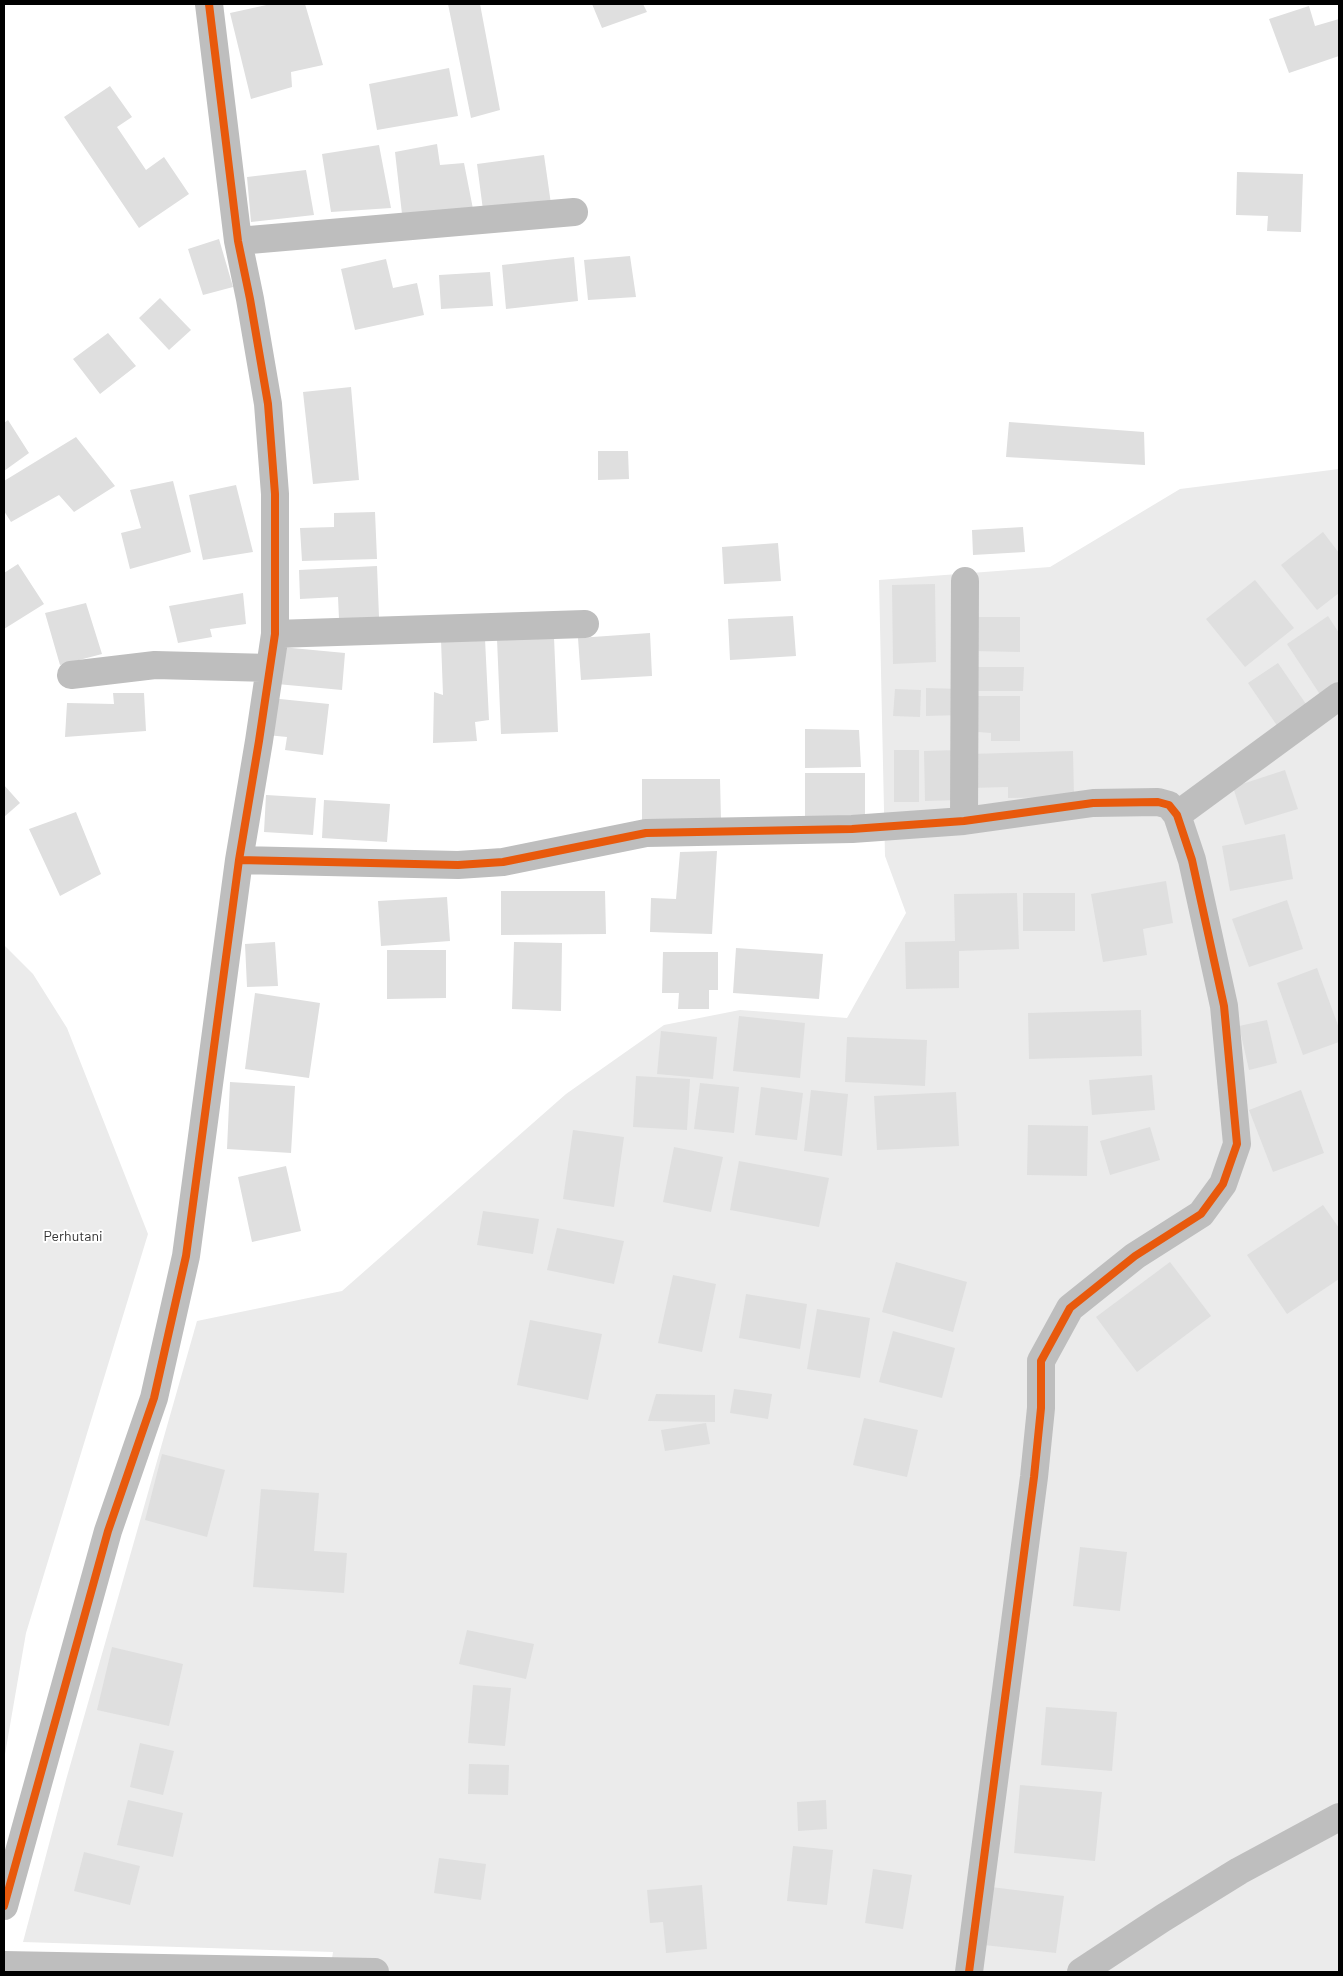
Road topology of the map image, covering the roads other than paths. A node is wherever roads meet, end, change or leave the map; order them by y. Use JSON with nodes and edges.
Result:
{"nodes":[{"id":1,"x":209,"y":4,"type":"edge"},
{"id":2,"x":574,"y":212,"type":"dead end"},
{"id":3,"x":238,"y":241,"type":"junction"},
{"id":4,"x":965,"y":581,"type":"dead end"},
{"id":5,"x":584,"y":624,"type":"dead end"},
{"id":6,"x":275,"y":634,"type":"junction"},
{"id":7,"x":270,"y":668,"type":"junction"},
{"id":8,"x":71,"y":676,"type":"dead end"},
{"id":9,"x":1339,"y":696,"type":"edge"},
{"id":10,"x":1177,"y":815,"type":"junction"},
{"id":11,"x":964,"y":821,"type":"junction"},
{"id":12,"x":238,"y":860,"type":"junction"},
{"id":13,"x":1339,"y":1817,"type":"edge"},
{"id":14,"x":4,"y":1906,"type":"edge"},
{"id":15,"x":4,"y":1965,"type":"edge"},
{"id":16,"x":375,"y":1972,"type":"edge"},
{"id":17,"x":969,"y":1972,"type":"edge"},
{"id":18,"x":1081,"y":1972,"type":"edge"}],
"edges":[{"from":1,"to":3,"type":"street"},
{"from":2,"to":3,"type":"street"},
{"from":3,"to":6,"type":"street"},
{"from":4,"to":11,"type":"street"},
{"from":5,"to":6,"type":"street"},
{"from":6,"to":7,"type":"street"},
{"from":7,"to":8,"type":"street"},
{"from":7,"to":12,"type":"street"},
{"from":9,"to":10,"type":"street"},
{"from":10,"to":11,"type":"street"},
{"from":10,"to":17,"type":"street"},
{"from":11,"to":12,"type":"street"},
{"from":12,"to":14,"type":"street"},
{"from":13,"to":18,"type":"street"},
{"from":15,"to":16,"type":"street"}]}
